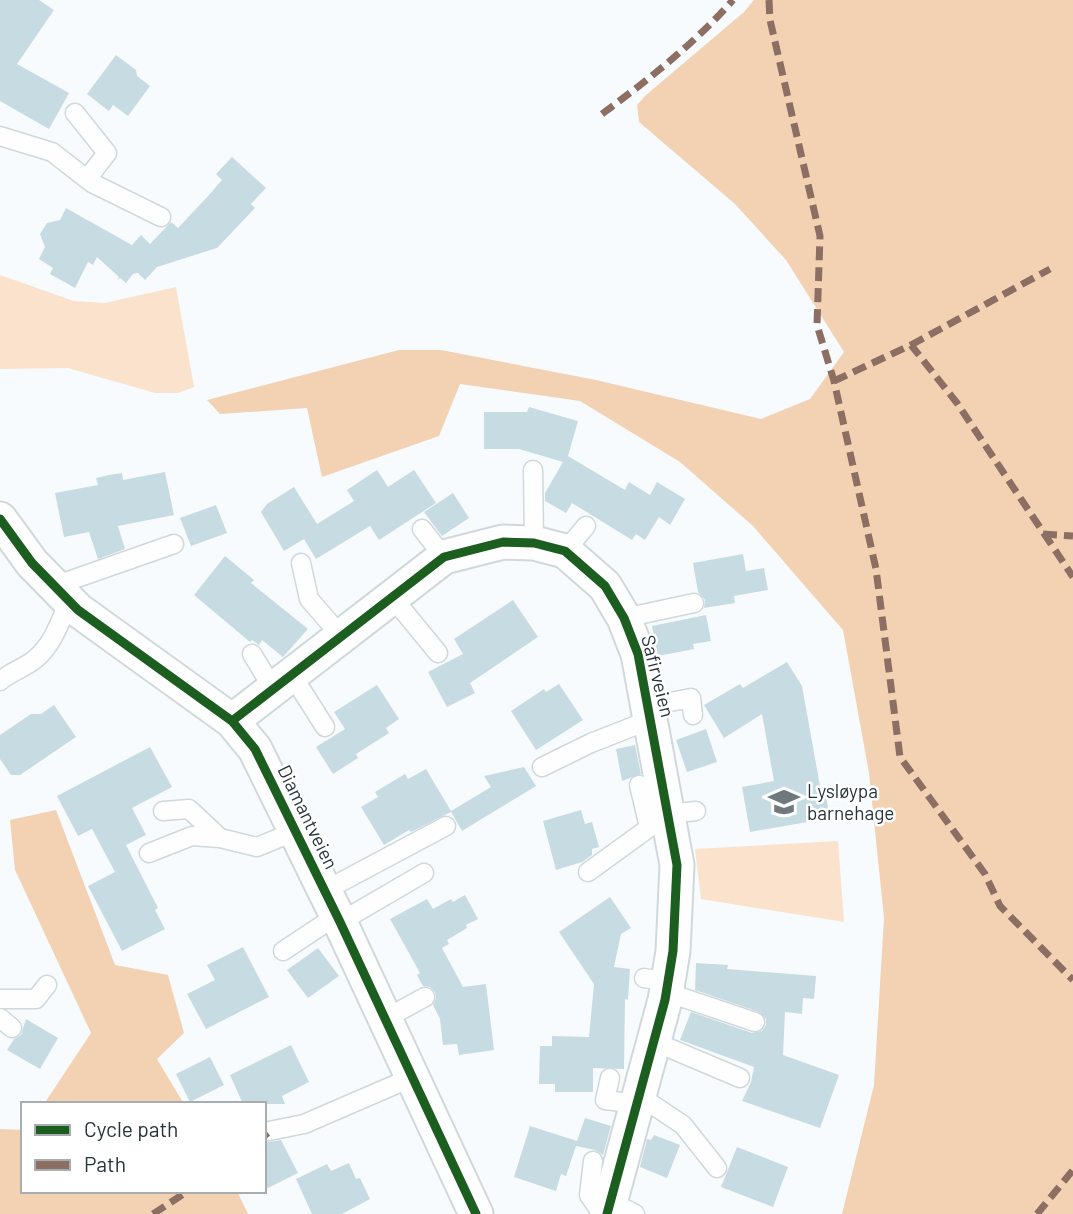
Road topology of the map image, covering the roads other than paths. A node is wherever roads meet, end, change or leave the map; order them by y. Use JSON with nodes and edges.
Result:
{"nodes":[{"id":1,"x":75,"y":113,"type":"dead end"},
{"id":2,"x":0,"y":136,"type":"edge"},
{"id":3,"x":87,"y":179,"type":"junction"},
{"id":4,"x":161,"y":217,"type":"dead end"},
{"id":5,"x":533,"y":470,"type":"dead end"},
{"id":6,"x":422,"y":529,"type":"dead end"},
{"id":7,"x":4,"y":532,"type":"edge"},
{"id":8,"x":561,"y":540,"type":"junction"},
{"id":9,"x":174,"y":544,"type":"dead end"},
{"id":10,"x":444,"y":557,"type":"junction"},
{"id":11,"x":301,"y":562,"type":"dead end"},
{"id":12,"x":62,"y":593,"type":"junction"},
{"id":13,"x":393,"y":597,"type":"junction"},
{"id":14,"x":694,"y":603,"type":"dead end"},
{"id":15,"x":624,"y":618,"type":"junction"},
{"id":16,"x":341,"y":636,"type":"junction"},
{"id":17,"x":438,"y":653,"type":"dead end"},
{"id":18,"x":252,"y":654,"type":"dead end"},
{"id":19,"x":0,"y":681,"type":"edge"},
{"id":20,"x":283,"y":683,"type":"junction"},
{"id":21,"x":650,"y":713,"type":"junction"},
{"id":22,"x":693,"y":715,"type":"dead end"},
{"id":23,"x":232,"y":721,"type":"junction"},
{"id":24,"x":325,"y":727,"type":"dead end"},
{"id":25,"x":542,"y":767,"type":"dead end"},
{"id":26,"x":639,"y":785,"type":"dead end"},
{"id":27,"x":163,"y":811,"type":"dead end"},
{"id":28,"x":671,"y":817,"type":"junction"},
{"id":29,"x":446,"y":826,"type":"dead end"},
{"id":30,"x":296,"y":831,"type":"junction"},
{"id":31,"x":220,"y":838,"type":"junction"},
{"id":32,"x":149,"y":853,"type":"dead end"},
{"id":33,"x":588,"y":872,"type":"dead end"},
{"id":34,"x":424,"y":873,"type":"dead end"},
{"id":35,"x":333,"y":910,"type":"junction"},
{"id":36,"x":283,"y":951,"type":"dead end"},
{"id":37,"x":659,"y":984,"type":"junction"},
{"id":38,"x":47,"y":985,"type":"dead end"},
{"id":39,"x":425,"y":997,"type":"dead end"},
{"id":40,"x":0,"y":999,"type":"edge"},
{"id":41,"x":385,"y":1019,"type":"junction"},
{"id":42,"x":755,"y":1022,"type":"dead end"},
{"id":43,"x":655,"y":1042,"type":"junction"},
{"id":44,"x":413,"y":1077,"type":"junction"},
{"id":45,"x":610,"y":1078,"type":"dead end"},
{"id":46,"x":740,"y":1078,"type":"dead end"},
{"id":47,"x":640,"y":1100,"type":"junction"},
{"id":48,"x":266,"y":1132,"type":"edge"},
{"id":49,"x":593,"y":1161,"type":"dead end"},
{"id":50,"x":717,"y":1168,"type":"dead end"},
{"id":51,"x":614,"y":1211,"type":"edge"},
{"id":52,"x":476,"y":1214,"type":"edge"}],
"edges":[{"from":1,"to":3,"type":"lane"},
{"from":2,"to":3,"type":"lane"},
{"from":3,"to":4,"type":"lane"},
{"from":5,"to":8,"type":"lane"},
{"from":6,"to":10,"type":"lane"},
{"from":7,"to":12,"type":"street","name":"Diamantveien"},
{"from":8,"to":10,"type":"street"},
{"from":8,"to":15,"type":"street","name":"Safirveien"},
{"from":9,"to":12,"type":"lane"},
{"from":10,"to":13,"type":"street"},
{"from":11,"to":16,"type":"lane"},
{"from":12,"to":19,"type":"lane"},
{"from":12,"to":23,"type":"street","name":"Diamantveien"},
{"from":13,"to":16,"type":"street"},
{"from":13,"to":17,"type":"lane"},
{"from":14,"to":15,"type":"lane"},
{"from":15,"to":21,"type":"street","name":"Safirveien"},
{"from":16,"to":20,"type":"street"},
{"from":18,"to":20,"type":"lane"},
{"from":20,"to":23,"type":"street"},
{"from":20,"to":24,"type":"lane"},
{"from":21,"to":22,"type":"lane"},
{"from":21,"to":25,"type":"lane"},
{"from":21,"to":28,"type":"street","name":"Safirveien"},
{"from":23,"to":30,"type":"street","name":"Diamantveien"},
{"from":26,"to":28,"type":"lane"},
{"from":27,"to":31,"type":"lane"},
{"from":28,"to":33,"type":"lane"},
{"from":28,"to":37,"type":"street","name":"Safirveien"},
{"from":29,"to":35,"type":"lane"},
{"from":30,"to":31,"type":"lane"},
{"from":30,"to":35,"type":"street","name":"Diamantveien"},
{"from":31,"to":32,"type":"lane"},
{"from":34,"to":35,"type":"lane"},
{"from":35,"to":36,"type":"lane"},
{"from":35,"to":41,"type":"street","name":"Diamantveien"},
{"from":37,"to":42,"type":"lane"},
{"from":37,"to":43,"type":"street","name":"Safirveien"},
{"from":38,"to":40,"type":"lane"},
{"from":39,"to":41,"type":"lane"},
{"from":41,"to":44,"type":"street","name":"Diamantveien"},
{"from":43,"to":46,"type":"lane"},
{"from":43,"to":47,"type":"street","name":"Safirveien"},
{"from":44,"to":48,"type":"lane"},
{"from":44,"to":52,"type":"street","name":"Diamantveien"},
{"from":45,"to":47,"type":"lane"},
{"from":47,"to":50,"type":"lane"},
{"from":47,"to":51,"type":"street","name":"Safirveien"},
{"from":49,"to":51,"type":"lane"}]}
